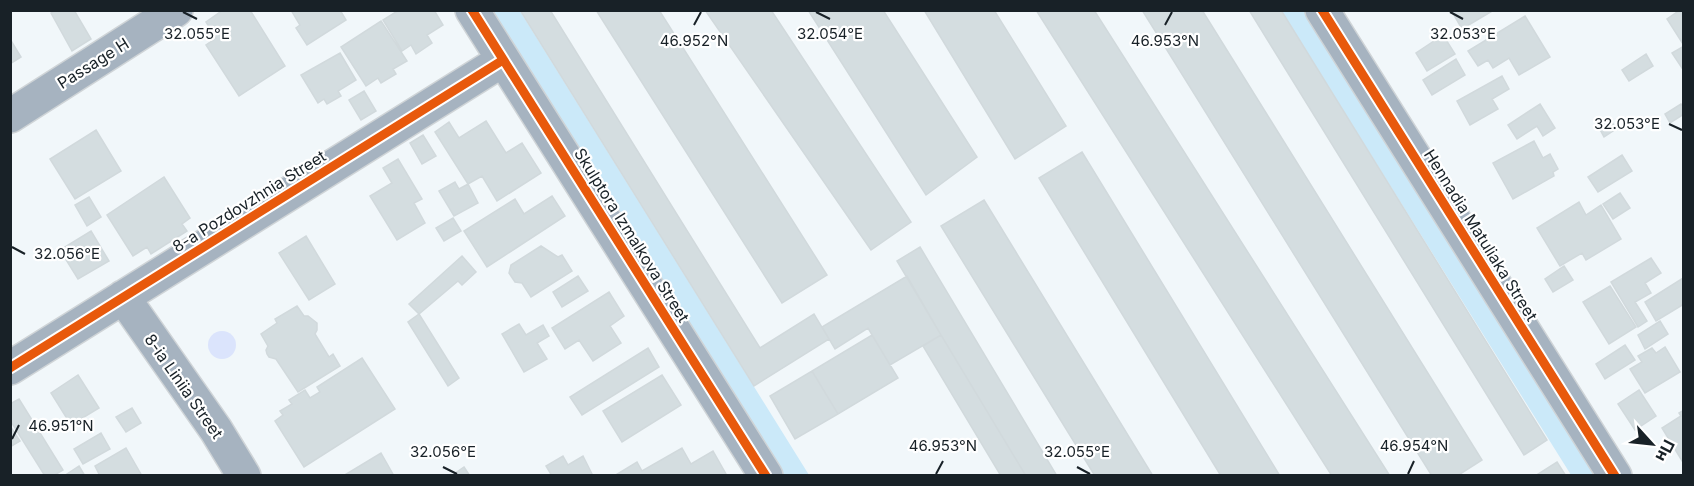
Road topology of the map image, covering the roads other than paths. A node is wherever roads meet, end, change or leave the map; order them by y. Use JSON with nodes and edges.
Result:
{"nodes":[{"id":1,"x":176,"y":10,"type":"edge"},
{"id":2,"x":472,"y":10,"type":"edge"},
{"id":3,"x":1322,"y":10,"type":"edge"},
{"id":4,"x":503,"y":60,"type":"junction"},
{"id":5,"x":10,"y":116,"type":"edge"},
{"id":6,"x":123,"y":297,"type":"junction"},
{"id":7,"x":10,"y":368,"type":"edge"},
{"id":8,"x":244,"y":476,"type":"edge"},
{"id":9,"x":766,"y":476,"type":"edge"},
{"id":10,"x":1615,"y":476,"type":"edge"}],
"edges":[{"from":1,"to":5,"type":"street","name":"Passage H"},
{"from":2,"to":4,"type":"street","name":"Skulptora Izmalkova Street"},
{"from":3,"to":10,"type":"street","name":"Hennadia Matuliaka Street"},
{"from":4,"to":6,"type":"street","name":"8-a Pozdovzhnia Street"},
{"from":4,"to":9,"type":"street","name":"Skulptora Izmalkova Street"},
{"from":6,"to":7,"type":"street","name":"8-a Pozdovzhnia Street"},
{"from":6,"to":8,"type":"street","name":"8-ia Liniia Street"}]}
